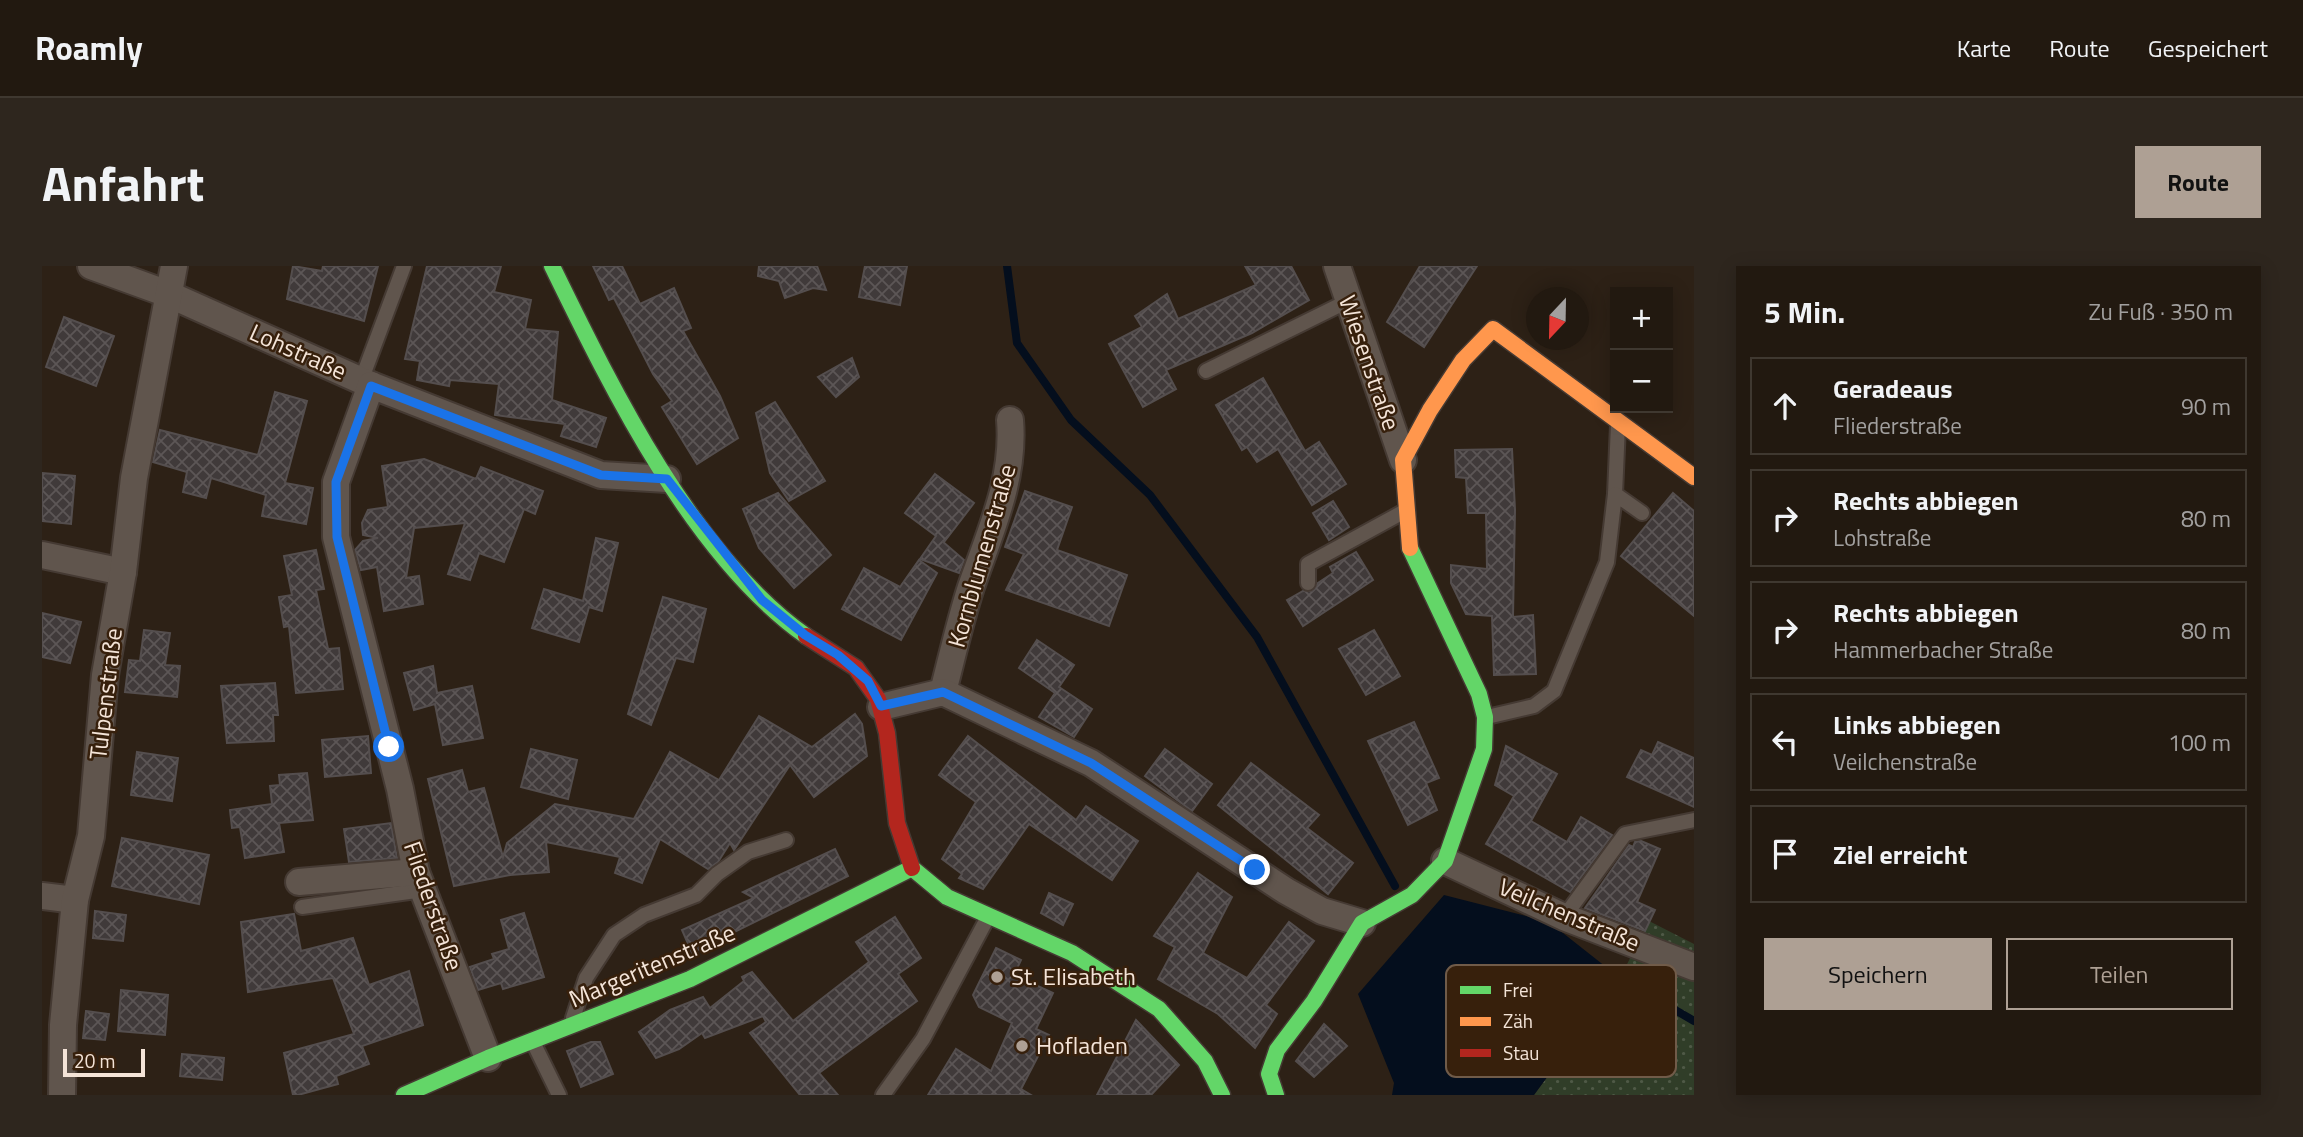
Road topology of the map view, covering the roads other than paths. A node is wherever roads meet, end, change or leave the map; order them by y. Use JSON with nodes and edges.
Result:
{"nodes":[{"id":1,"x":91,"y":266,"type":"edge"},
{"id":2,"x":174,"y":266,"type":"edge"},
{"id":3,"x":404,"y":266,"type":"edge"},
{"id":4,"x":552,"y":266,"type":"edge"},
{"id":5,"x":1337,"y":266,"type":"edge"},
{"id":6,"x":168,"y":294,"type":"junction"},
{"id":7,"x":1348,"y":301,"type":"junction"},
{"id":8,"x":1206,"y":371,"type":"dead end"},
{"id":9,"x":366,"y":383,"type":"junction"},
{"id":10,"x":1010,"y":420,"type":"dead end"},
{"id":11,"x":1618,"y":421,"type":"junction"},
{"id":12,"x":1403,"y":460,"type":"junction"},
{"id":13,"x":1694,"y":477,"type":"edge"},
{"id":14,"x":667,"y":479,"type":"junction"},
{"id":15,"x":1615,"y":494,"type":"junction"},
{"id":16,"x":1404,"y":511,"type":"junction"},
{"id":17,"x":1642,"y":513,"type":"dead end"},
{"id":18,"x":42,"y":555,"type":"edge"},
{"id":19,"x":123,"y":572,"type":"junction"},
{"id":20,"x":1308,"y":583,"type":"dead end"},
{"id":21,"x":943,"y":692,"type":"junction"},
{"id":22,"x":881,"y":706,"type":"junction"},
{"id":23,"x":1485,"y":718,"type":"junction"},
{"id":24,"x":1694,"y":820,"type":"edge"},
{"id":25,"x":786,"y":840,"type":"dead end"},
{"id":26,"x":1445,"y":861,"type":"junction"},
{"id":27,"x":912,"y":868,"type":"junction"},
{"id":28,"x":420,"y":881,"type":"junction"},
{"id":29,"x":300,"y":895,"type":"dead end"},
{"id":30,"x":42,"y":897,"type":"edge"},
{"id":31,"x":75,"y":900,"type":"junction"},
{"id":32,"x":988,"y":915,"type":"junction"},
{"id":33,"x":1564,"y":917,"type":"junction"},
{"id":34,"x":1362,"y":923,"type":"junction"},
{"id":35,"x":1694,"y":967,"type":"edge"},
{"id":36,"x":570,"y":1026,"type":"junction"},
{"id":37,"x":533,"y":1041,"type":"junction"},
{"id":38,"x":488,"y":1058,"type":"junction"},
{"id":39,"x":62,"y":1095,"type":"edge"},
{"id":40,"x":404,"y":1095,"type":"edge"},
{"id":41,"x":559,"y":1095,"type":"edge"},
{"id":42,"x":883,"y":1095,"type":"edge"},
{"id":43,"x":1222,"y":1095,"type":"edge"},
{"id":44,"x":1276,"y":1095,"type":"edge"}],
"edges":[{"from":1,"to":6,"type":"street","name":"Lohstraße"},
{"from":2,"to":6,"type":"street","name":"Tulpenstraße"},
{"from":3,"to":9,"type":"lane"},
{"from":4,"to":14,"type":"street"},
{"from":5,"to":7,"type":"street","name":"Wiesenstraße"},
{"from":6,"to":9,"type":"street","name":"Lohstraße"},
{"from":6,"to":19,"type":"street","name":"Tulpenstraße"},
{"from":7,"to":8,"type":"lane"},
{"from":7,"to":12,"type":"street","name":"Wiesenstraße"},
{"from":9,"to":14,"type":"street","name":"Lohstraße"},
{"from":9,"to":28,"type":"street","name":"Fliederstraße"},
{"from":10,"to":21,"type":"street","name":"Kornblumenstraße"},
{"from":11,"to":12,"type":"street"},
{"from":11,"to":13,"type":"street"},
{"from":11,"to":15,"type":"lane"},
{"from":12,"to":16,"type":"street"},
{"from":14,"to":22,"type":"street"},
{"from":15,"to":17,"type":"lane"},
{"from":15,"to":23,"type":"lane"},
{"from":16,"to":20,"type":"lane"},
{"from":16,"to":23,"type":"street"},
{"from":18,"to":19,"type":"street"},
{"from":19,"to":31,"type":"street","name":"Tulpenstraße"},
{"from":21,"to":22,"type":"street"},
{"from":21,"to":34,"type":"street"},
{"from":22,"to":27,"type":"street"},
{"from":23,"to":26,"type":"street"},
{"from":24,"to":33,"type":"lane"},
{"from":25,"to":36,"type":"lane"},
{"from":26,"to":33,"type":"street","name":"Veilchenstraße"},
{"from":26,"to":34,"type":"street"},
{"from":27,"to":32,"type":"street"},
{"from":27,"to":36,"type":"street","name":"Margeritenstraße"},
{"from":28,"to":29,"type":"street"},
{"from":28,"to":38,"type":"street","name":"Fliederstraße"},
{"from":30,"to":31,"type":"street"},
{"from":31,"to":39,"type":"street","name":"Tulpenstraße"},
{"from":32,"to":42,"type":"lane"},
{"from":32,"to":43,"type":"street"},
{"from":33,"to":35,"type":"street","name":"Veilchenstraße"},
{"from":34,"to":44,"type":"street"},
{"from":36,"to":37,"type":"street","name":"Margeritenstraße"},
{"from":37,"to":38,"type":"street","name":"Margeritenstraße"},
{"from":37,"to":41,"type":"lane"},
{"from":38,"to":40,"type":"street","name":"Margeritenstraße"}]}
